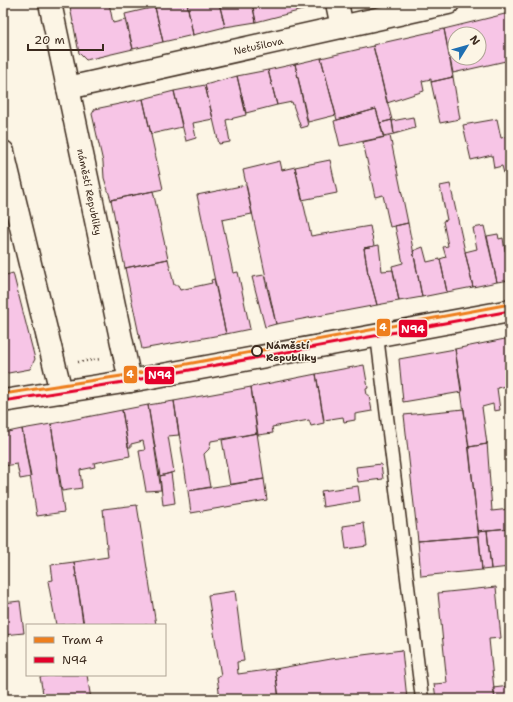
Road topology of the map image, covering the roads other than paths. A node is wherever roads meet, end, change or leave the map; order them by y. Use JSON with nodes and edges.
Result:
{"nodes":[{"id":1,"x":50,"y":3,"type":"edge"},
{"id":2,"x":337,"y":3,"type":"edge"},
{"id":3,"x":448,"y":3,"type":"edge"},
{"id":4,"x":342,"y":27,"type":"junction"},
{"id":5,"x":68,"y":88,"type":"junction"},
{"id":6,"x":3,"y":152,"type":"edge"},
{"id":7,"x":510,"y":311,"type":"edge"},
{"id":8,"x":377,"y":336,"type":"junction"},
{"id":9,"x":130,"y":381,"type":"junction"},
{"id":10,"x":61,"y":392,"type":"junction"},
{"id":11,"x":3,"y":401,"type":"edge"},
{"id":12,"x":422,"y":699,"type":"edge"}],
"edges":[{"from":1,"to":5,"type":"street","name":"náměstí Republiky"},
{"from":2,"to":4,"type":"street"},
{"from":3,"to":4,"type":"street","name":"Netušilova"},
{"from":4,"to":5,"type":"street","name":"Netušilova"},
{"from":5,"to":9,"type":"street","name":"náměstí Republiky"},
{"from":6,"to":10,"type":"street"},
{"from":7,"to":8,"type":"street"},
{"from":8,"to":9,"type":"street"},
{"from":8,"to":12,"type":"lane"},
{"from":9,"to":10,"type":"street"},
{"from":10,"to":11,"type":"street"}]}
